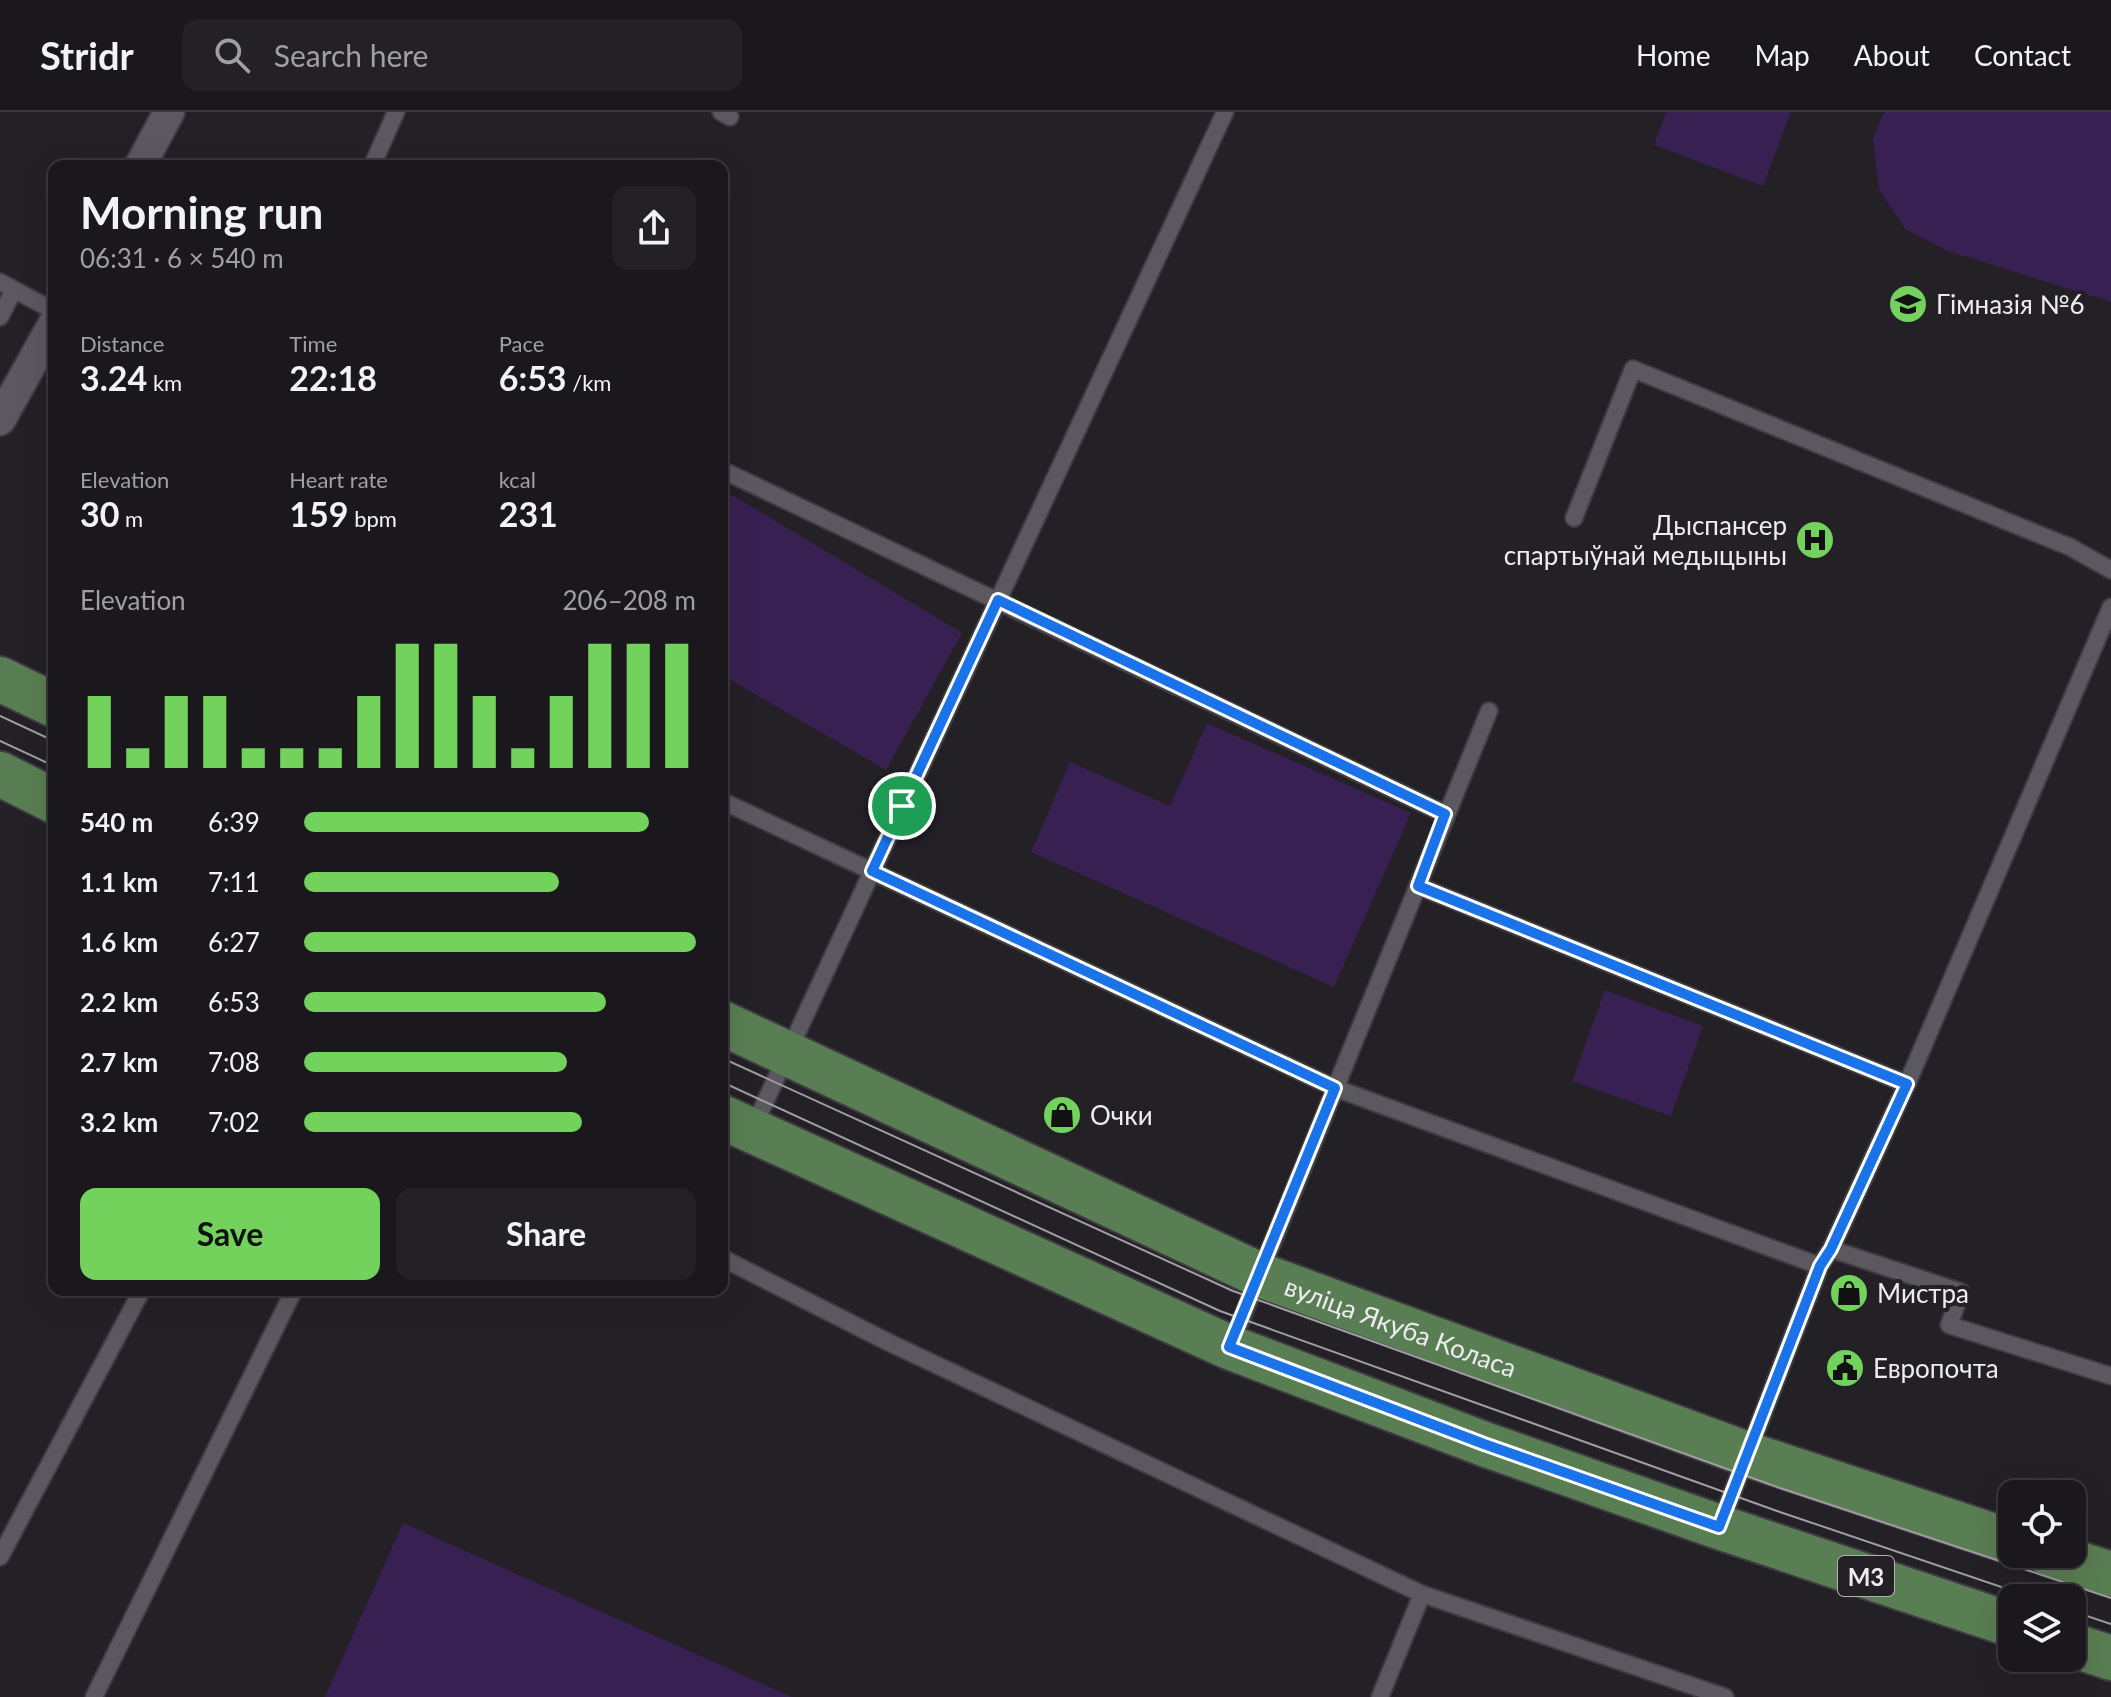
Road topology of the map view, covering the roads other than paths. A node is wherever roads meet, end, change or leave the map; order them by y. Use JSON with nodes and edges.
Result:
{"nodes":[{"id":1,"x":169,"y":112,"type":"edge"},
{"id":2,"x":396,"y":112,"type":"edge"},
{"id":3,"x":1225,"y":112,"type":"edge"},
{"id":4,"x":143,"y":160,"type":"edge"},
{"id":5,"x":375,"y":160,"type":"edge"},
{"id":6,"x":7,"y":286,"type":"edge"},
{"id":7,"x":48,"y":308,"type":"edge"},
{"id":8,"x":0,"y":317,"type":"edge"},
{"id":9,"x":48,"y":342,"type":"edge"},
{"id":10,"x":0,"y":420,"type":"edge"},
{"id":11,"x":728,"y":473,"type":"edge"},
{"id":12,"x":1574,"y":518,"type":"dead end"},
{"id":13,"x":2111,"y":570,"type":"edge"},
{"id":14,"x":998,"y":600,"type":"junction"},
{"id":15,"x":2111,"y":607,"type":"edge"},
{"id":16,"x":0,"y":679,"type":"edge"},
{"id":17,"x":48,"y":702,"type":"edge"},
{"id":18,"x":1489,"y":711,"type":"dead end"},
{"id":19,"x":0,"y":774,"type":"edge"},
{"id":20,"x":48,"y":798,"type":"edge"},
{"id":21,"x":728,"y":804,"type":"edge"},
{"id":22,"x":1445,"y":814,"type":"junction"},
{"id":23,"x":872,"y":871,"type":"junction"},
{"id":24,"x":1418,"y":886,"type":"junction"},
{"id":25,"x":728,"y":1026,"type":"edge"},
{"id":26,"x":787,"y":1053,"type":"junction"},
{"id":27,"x":1907,"y":1084,"type":"junction"},
{"id":28,"x":1335,"y":1088,"type":"junction"},
{"id":29,"x":737,"y":1124,"type":"edge"},
{"id":30,"x":1831,"y":1249,"type":"junction"},
{"id":31,"x":728,"y":1261,"type":"edge"},
{"id":32,"x":1820,"y":1266,"type":"junction"},
{"id":33,"x":1260,"y":1275,"type":"junction"},
{"id":34,"x":139,"y":1296,"type":"edge"},
{"id":35,"x":291,"y":1296,"type":"edge"},
{"id":36,"x":1229,"y":1347,"type":"junction"},
{"id":37,"x":2111,"y":1376,"type":"edge"},
{"id":38,"x":1747,"y":1454,"type":"junction"},
{"id":39,"x":1719,"y":1527,"type":"junction"},
{"id":40,"x":1998,"y":1537,"type":"edge"},
{"id":41,"x":1,"y":1555,"type":"edge"},
{"id":42,"x":2086,"y":1566,"type":"edge"},
{"id":43,"x":2111,"y":1574,"type":"edge"},
{"id":44,"x":1422,"y":1594,"type":"junction"},
{"id":45,"x":1998,"y":1620,"type":"edge"},
{"id":46,"x":2086,"y":1650,"type":"edge"},
{"id":47,"x":2111,"y":1658,"type":"edge"},
{"id":48,"x":1719,"y":1696,"type":"edge"},
{"id":49,"x":94,"y":1697,"type":"edge"},
{"id":50,"x":1380,"y":1697,"type":"edge"}],
"edges":[{"from":1,"to":4,"type":"street"},
{"from":2,"to":5,"type":"lane"},
{"from":3,"to":14,"type":"lane"},
{"from":6,"to":7,"type":"lane"},
{"from":6,"to":8,"type":"lane"},
{"from":9,"to":10,"type":"street"},
{"from":11,"to":14,"type":"lane"},
{"from":12,"to":13,"type":"lane"},
{"from":14,"to":22,"type":"lane"},
{"from":14,"to":23,"type":"lane"},
{"from":15,"to":27,"type":"lane"},
{"from":16,"to":17,"type":"main road"},
{"from":18,"to":22,"type":"lane"},
{"from":19,"to":20,"type":"main road"},
{"from":21,"to":23,"type":"lane"},
{"from":22,"to":24,"type":"lane"},
{"from":23,"to":26,"type":"lane"},
{"from":23,"to":28,"type":"lane"},
{"from":24,"to":27,"type":"lane"},
{"from":24,"to":28,"type":"lane"},
{"from":25,"to":26,"type":"main road","name":"вуліца Якуба Коласа"},
{"from":26,"to":29,"type":"lane"},
{"from":26,"to":33,"type":"main road","name":"вуліца Якуба Коласа"},
{"from":27,"to":30,"type":"lane"},
{"from":28,"to":32,"type":"lane"},
{"from":28,"to":33,"type":"lane"},
{"from":29,"to":36,"type":"main road","number":"М3"},
{"from":30,"to":32,"type":"lane"},
{"from":30,"to":37,"type":"lane"},
{"from":31,"to":44,"type":"lane"},
{"from":32,"to":38,"type":"lane"},
{"from":33,"to":36,"type":"lane"},
{"from":33,"to":38,"type":"main road","name":"вуліца Якуба Коласа"},
{"from":34,"to":41,"type":"lane"},
{"from":35,"to":49,"type":"lane"},
{"from":36,"to":39,"type":"main road","number":"М3"},
{"from":38,"to":39,"type":"lane"},
{"from":38,"to":40,"type":"main road","name":"вуліца Якуба Коласа"},
{"from":39,"to":45,"type":"main road","number":"М3"},
{"from":42,"to":43,"type":"main road"},
{"from":44,"to":48,"type":"lane"},
{"from":44,"to":50,"type":"lane"},
{"from":46,"to":47,"type":"main road"}]}
